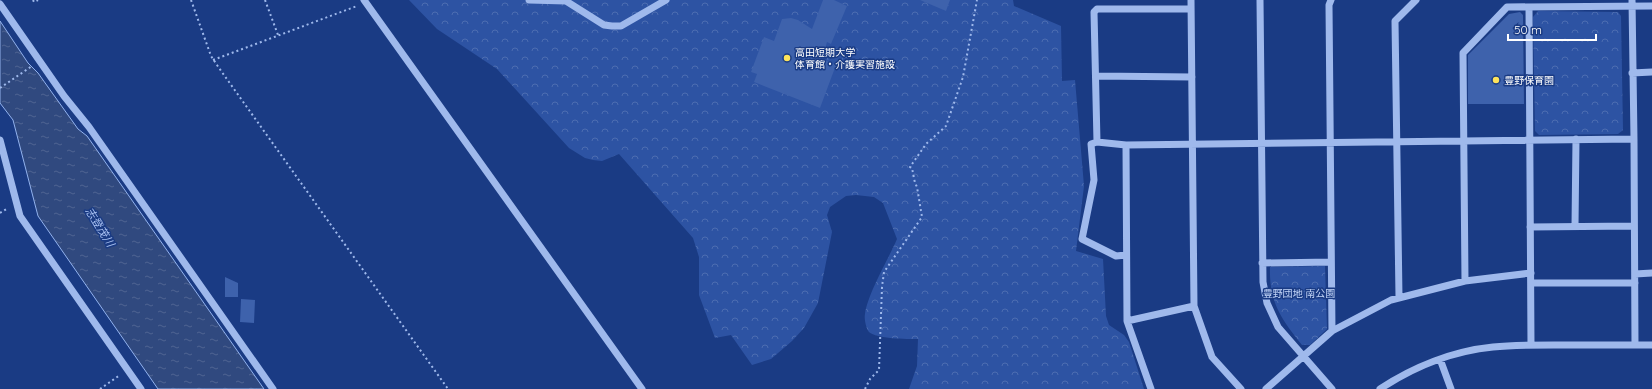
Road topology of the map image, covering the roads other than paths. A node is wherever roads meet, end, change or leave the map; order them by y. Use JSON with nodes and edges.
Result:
{"nodes":[{"id":1,"x":529,"y":0,"type":"edge"},
{"id":2,"x":666,"y":0,"type":"edge"},
{"id":3,"x":1191,"y":0,"type":"edge"},
{"id":4,"x":1260,"y":0,"type":"edge"},
{"id":5,"x":1331,"y":0,"type":"edge"},
{"id":6,"x":1416,"y":0,"type":"edge"},
{"id":7,"x":365,"y":1,"type":"edge"},
{"id":8,"x":1559,"y":3,"type":"edge"},
{"id":9,"x":1632,"y":3,"type":"edge"},
{"id":10,"x":0,"y":4,"type":"edge"},
{"id":11,"x":1652,"y":6,"type":"edge"},
{"id":12,"x":1529,"y":7,"type":"junction"},
{"id":13,"x":1191,"y":9,"type":"junction"},
{"id":14,"x":1652,"y":72,"type":"edge"},
{"id":15,"x":1632,"y":73,"type":"junction"},
{"id":16,"x":1096,"y":76,"type":"junction"},
{"id":17,"x":1192,"y":77,"type":"junction"},
{"id":18,"x":1576,"y":139,"type":"junction"},
{"id":19,"x":1634,"y":139,"type":"junction"},
{"id":20,"x":0,"y":140,"type":"edge"},
{"id":21,"x":1530,"y":140,"type":"junction"},
{"id":22,"x":1464,"y":141,"type":"junction"},
{"id":23,"x":1096,"y":142,"type":"junction"},
{"id":24,"x":1262,"y":142,"type":"junction"},
{"id":25,"x":1329,"y":142,"type":"junction"},
{"id":26,"x":1396,"y":142,"type":"junction"},
{"id":27,"x":1193,"y":143,"type":"junction"},
{"id":28,"x":1126,"y":144,"type":"junction"},
{"id":29,"x":1576,"y":226,"type":"junction"},
{"id":30,"x":1634,"y":226,"type":"junction"},
{"id":31,"x":1530,"y":227,"type":"junction"},
{"id":32,"x":1126,"y":255,"type":"junction"},
{"id":33,"x":1330,"y":262,"type":"junction"},
{"id":34,"x":1262,"y":263,"type":"junction"},
{"id":35,"x":1652,"y":273,"type":"edge"},
{"id":36,"x":1531,"y":274,"type":"junction"},
{"id":37,"x":1635,"y":274,"type":"junction"},
{"id":38,"x":1465,"y":281,"type":"junction"},
{"id":39,"x":1635,"y":282,"type":"junction"},
{"id":40,"x":1531,"y":283,"type":"junction"},
{"id":41,"x":1399,"y":297,"type":"junction"},
{"id":42,"x":1194,"y":306,"type":"junction"},
{"id":43,"x":1127,"y":320,"type":"junction"},
{"id":44,"x":1332,"y":331,"type":"junction"},
{"id":45,"x":1531,"y":345,"type":"junction"},
{"id":46,"x":1635,"y":345,"type":"junction"},
{"id":47,"x":1652,"y":345,"type":"edge"},
{"id":48,"x":1304,"y":357,"type":"junction"},
{"id":49,"x":1440,"y":359,"type":"junction"},
{"id":50,"x":141,"y":389,"type":"edge"},
{"id":51,"x":273,"y":389,"type":"edge"},
{"id":52,"x":642,"y":389,"type":"edge"},
{"id":53,"x":1151,"y":389,"type":"edge"},
{"id":54,"x":1241,"y":389,"type":"edge"},
{"id":55,"x":1266,"y":389,"type":"edge"},
{"id":56,"x":1332,"y":389,"type":"edge"},
{"id":57,"x":1380,"y":389,"type":"edge"},
{"id":58,"x":1451,"y":389,"type":"edge"}],
"edges":[{"from":1,"to":2,"type":"street"},
{"from":3,"to":13,"type":"street"},
{"from":4,"to":24,"type":"street"},
{"from":5,"to":25,"type":"street"},
{"from":6,"to":26,"type":"street"},
{"from":7,"to":52,"type":"street"},
{"from":8,"to":9,"type":"street"},
{"from":8,"to":12,"type":"street"},
{"from":9,"to":11,"type":"street"},
{"from":9,"to":15,"type":"street"},
{"from":10,"to":51,"type":"street"},
{"from":12,"to":21,"type":"street"},
{"from":12,"to":22,"type":"street"},
{"from":13,"to":16,"type":"street"},
{"from":13,"to":17,"type":"street"},
{"from":14,"to":15,"type":"street"},
{"from":15,"to":19,"type":"street"},
{"from":16,"to":17,"type":"street"},
{"from":16,"to":23,"type":"street"},
{"from":17,"to":27,"type":"street"},
{"from":18,"to":19,"type":"street"},
{"from":18,"to":21,"type":"street"},
{"from":18,"to":29,"type":"street"},
{"from":19,"to":30,"type":"street"},
{"from":20,"to":50,"type":"street"},
{"from":21,"to":22,"type":"street"},
{"from":21,"to":31,"type":"street"},
{"from":22,"to":26,"type":"street"},
{"from":22,"to":38,"type":"street"},
{"from":23,"to":28,"type":"street"},
{"from":23,"to":32,"type":"street"},
{"from":24,"to":25,"type":"street"},
{"from":24,"to":27,"type":"street"},
{"from":24,"to":34,"type":"street"},
{"from":25,"to":26,"type":"street"},
{"from":25,"to":33,"type":"street"},
{"from":26,"to":41,"type":"street"},
{"from":27,"to":28,"type":"street"},
{"from":27,"to":42,"type":"street"},
{"from":28,"to":32,"type":"street"},
{"from":29,"to":30,"type":"street"},
{"from":29,"to":31,"type":"street"},
{"from":30,"to":37,"type":"street"},
{"from":31,"to":36,"type":"street"},
{"from":32,"to":43,"type":"street"},
{"from":33,"to":34,"type":"street"},
{"from":33,"to":44,"type":"street"},
{"from":34,"to":48,"type":"street"},
{"from":35,"to":37,"type":"street"},
{"from":36,"to":38,"type":"street"},
{"from":36,"to":40,"type":"street"},
{"from":37,"to":39,"type":"street"},
{"from":38,"to":41,"type":"street"},
{"from":39,"to":40,"type":"street"},
{"from":39,"to":46,"type":"street"},
{"from":40,"to":45,"type":"street"},
{"from":41,"to":44,"type":"street"},
{"from":42,"to":43,"type":"street"},
{"from":42,"to":54,"type":"street"},
{"from":43,"to":53,"type":"street"},
{"from":44,"to":48,"type":"street"},
{"from":45,"to":46,"type":"street"},
{"from":45,"to":49,"type":"street"},
{"from":46,"to":47,"type":"street"},
{"from":48,"to":55,"type":"street"},
{"from":48,"to":56,"type":"street"},
{"from":49,"to":57,"type":"street"},
{"from":49,"to":58,"type":"street"}]}
